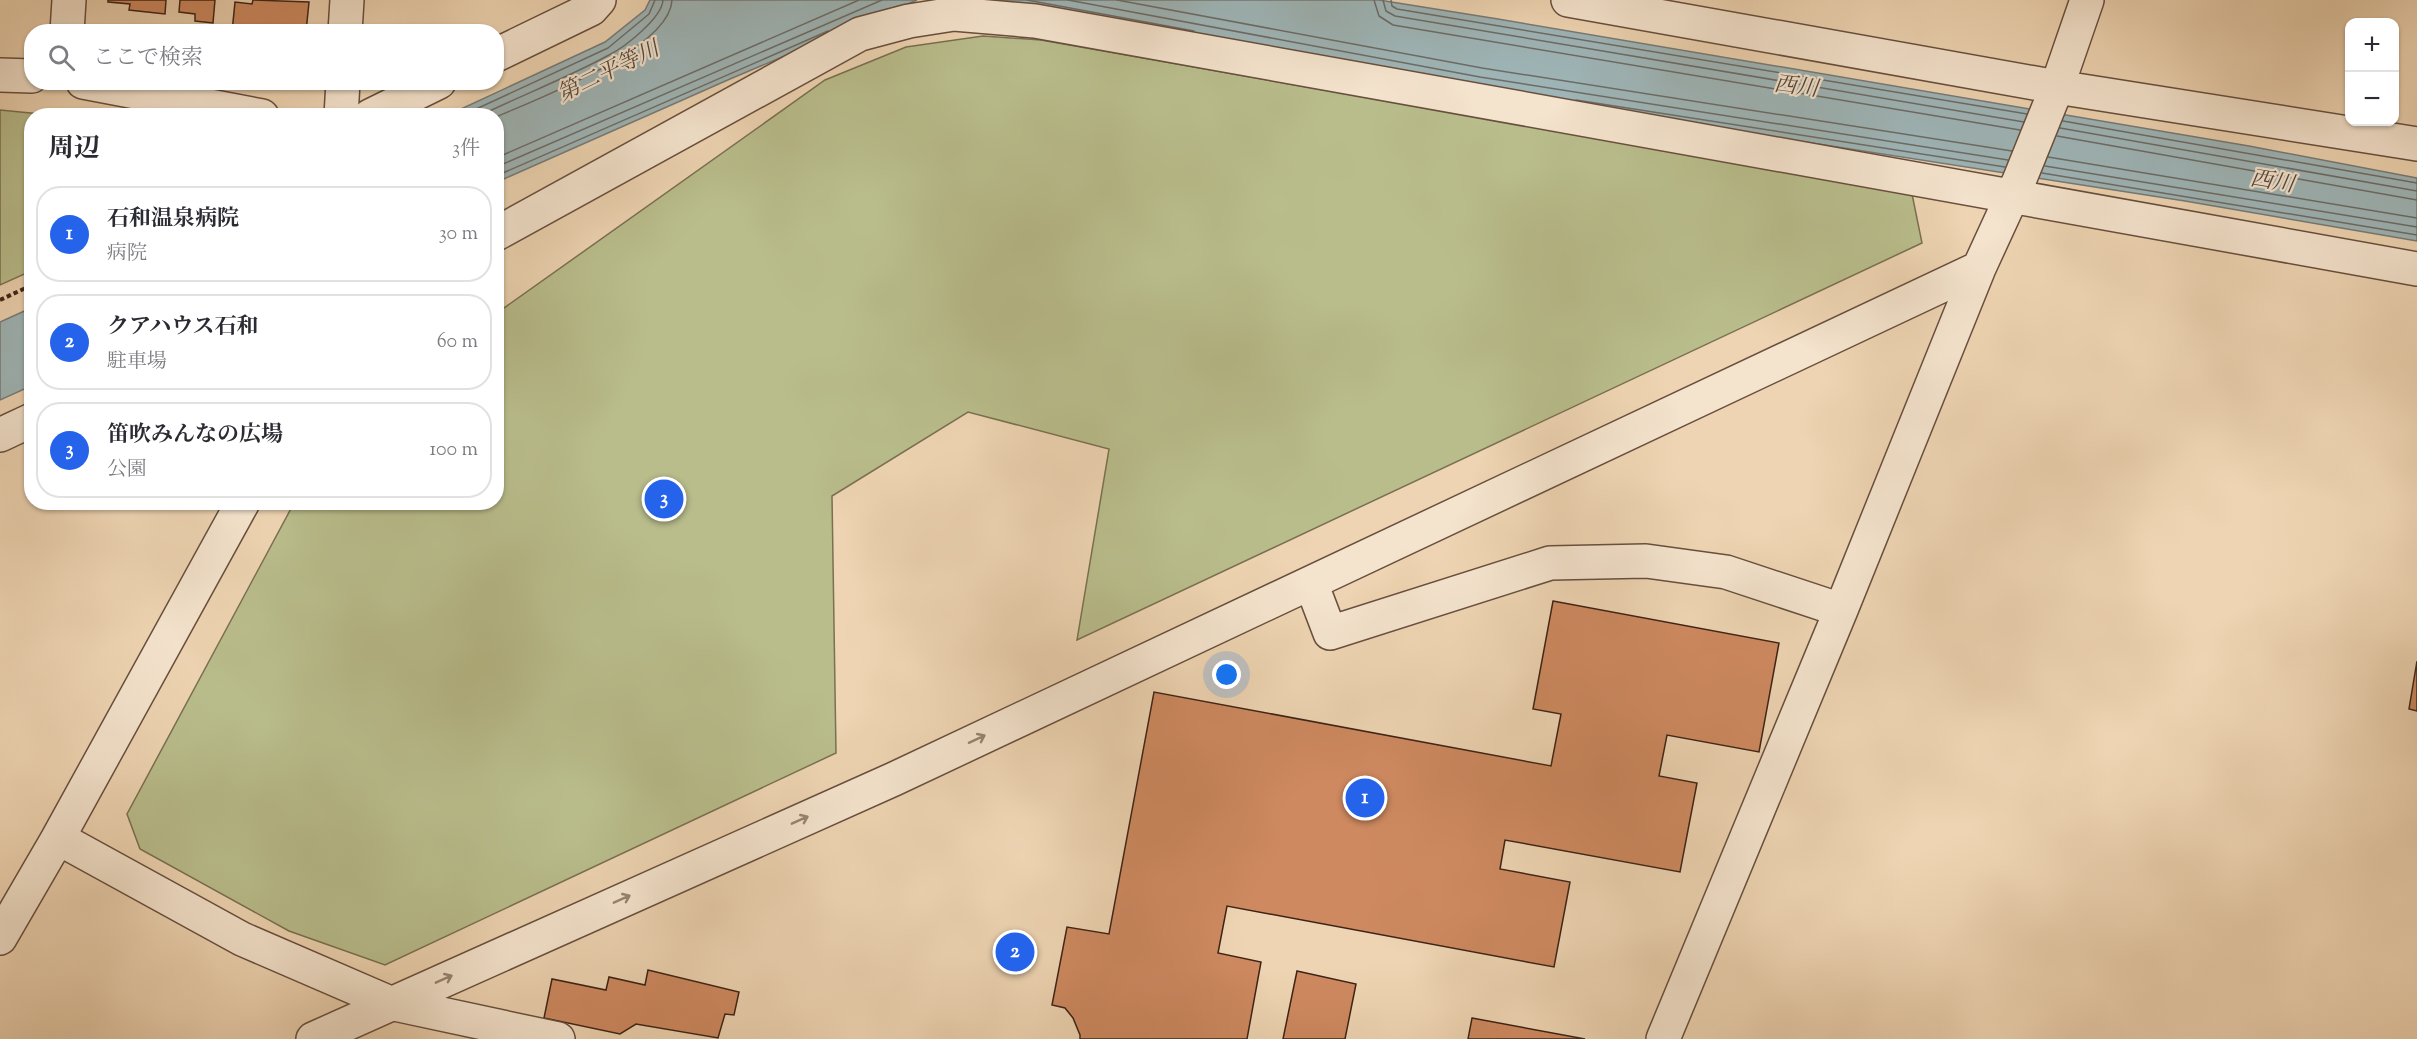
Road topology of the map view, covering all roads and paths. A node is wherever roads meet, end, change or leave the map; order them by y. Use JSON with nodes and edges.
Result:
{"nodes":[{"id":1,"x":69,"y":0,"type":"edge"},
{"id":2,"x":347,"y":0,"type":"edge"},
{"id":3,"x":599,"y":0,"type":"edge"},
{"id":4,"x":1568,"y":0,"type":"edge"},
{"id":5,"x":2087,"y":0,"type":"edge"},
{"id":6,"x":68,"y":24,"type":"edge"},
{"id":7,"x":346,"y":24,"type":"edge"},
{"id":8,"x":504,"y":51,"type":"edge"},
{"id":9,"x":0,"y":75,"type":"edge"},
{"id":10,"x":24,"y":76,"type":"edge"},
{"id":11,"x":125,"y":90,"type":"edge"},
{"id":12,"x":343,"y":90,"type":"edge"},
{"id":13,"x":423,"y":90,"type":"edge"},
{"id":14,"x":2052,"y":99,"type":"junction"},
{"id":15,"x":220,"y":108,"type":"edge"},
{"id":16,"x":341,"y":108,"type":"edge"},
{"id":17,"x":386,"y":108,"type":"edge"},
{"id":18,"x":2417,"y":144,"type":"edge"},
{"id":19,"x":2015,"y":189,"type":"junction"},
{"id":20,"x":504,"y":230,"type":"edge"},
{"id":21,"x":1978,"y":268,"type":"junction"},
{"id":22,"x":2417,"y":269,"type":"edge"},
{"id":23,"x":24,"y":289,"type":"edge"},
{"id":24,"x":0,"y":300,"type":"edge"},
{"id":25,"x":24,"y":424,"type":"edge"},
{"id":26,"x":0,"y":435,"type":"edge"},
{"id":27,"x":239,"y":510,"type":"edge"},
{"id":28,"x":1311,"y":583,"type":"junction"},
{"id":29,"x":1841,"y":610,"type":"junction"},
{"id":30,"x":58,"y":838,"type":"junction"},
{"id":31,"x":0,"y":938,"type":"edge"},
{"id":32,"x":390,"y":1003,"type":"junction"},
{"id":33,"x":313,"y":1039,"type":"edge"},
{"id":34,"x":558,"y":1039,"type":"edge"},
{"id":35,"x":1663,"y":1039,"type":"edge"}],
"edges":[{"from":1,"to":6,"type":"street"},
{"from":2,"to":7,"type":"street"},
{"from":3,"to":8,"type":"street"},
{"from":4,"to":14,"type":"street"},
{"from":5,"to":14,"type":"street"},
{"from":9,"to":10,"type":"street"},
{"from":11,"to":15,"type":"street"},
{"from":12,"to":16,"type":"street"},
{"from":13,"to":17,"type":"street"},
{"from":14,"to":18,"type":"street"},
{"from":14,"to":19,"type":"street"},
{"from":19,"to":20,"type":"street"},
{"from":19,"to":21,"type":"street"},
{"from":19,"to":22,"type":"street"},
{"from":21,"to":28,"type":"street"},
{"from":21,"to":29,"type":"street"},
{"from":23,"to":24,"type":"path"},
{"from":25,"to":26,"type":"street"},
{"from":27,"to":30,"type":"street"},
{"from":28,"to":29,"type":"street"},
{"from":32,"to":28,"type":"street","one_way":true},
{"from":29,"to":35,"type":"street"},
{"from":30,"to":31,"type":"street"},
{"from":30,"to":32,"type":"street"},
{"from":32,"to":33,"type":"street"},
{"from":32,"to":34,"type":"street"}]}
